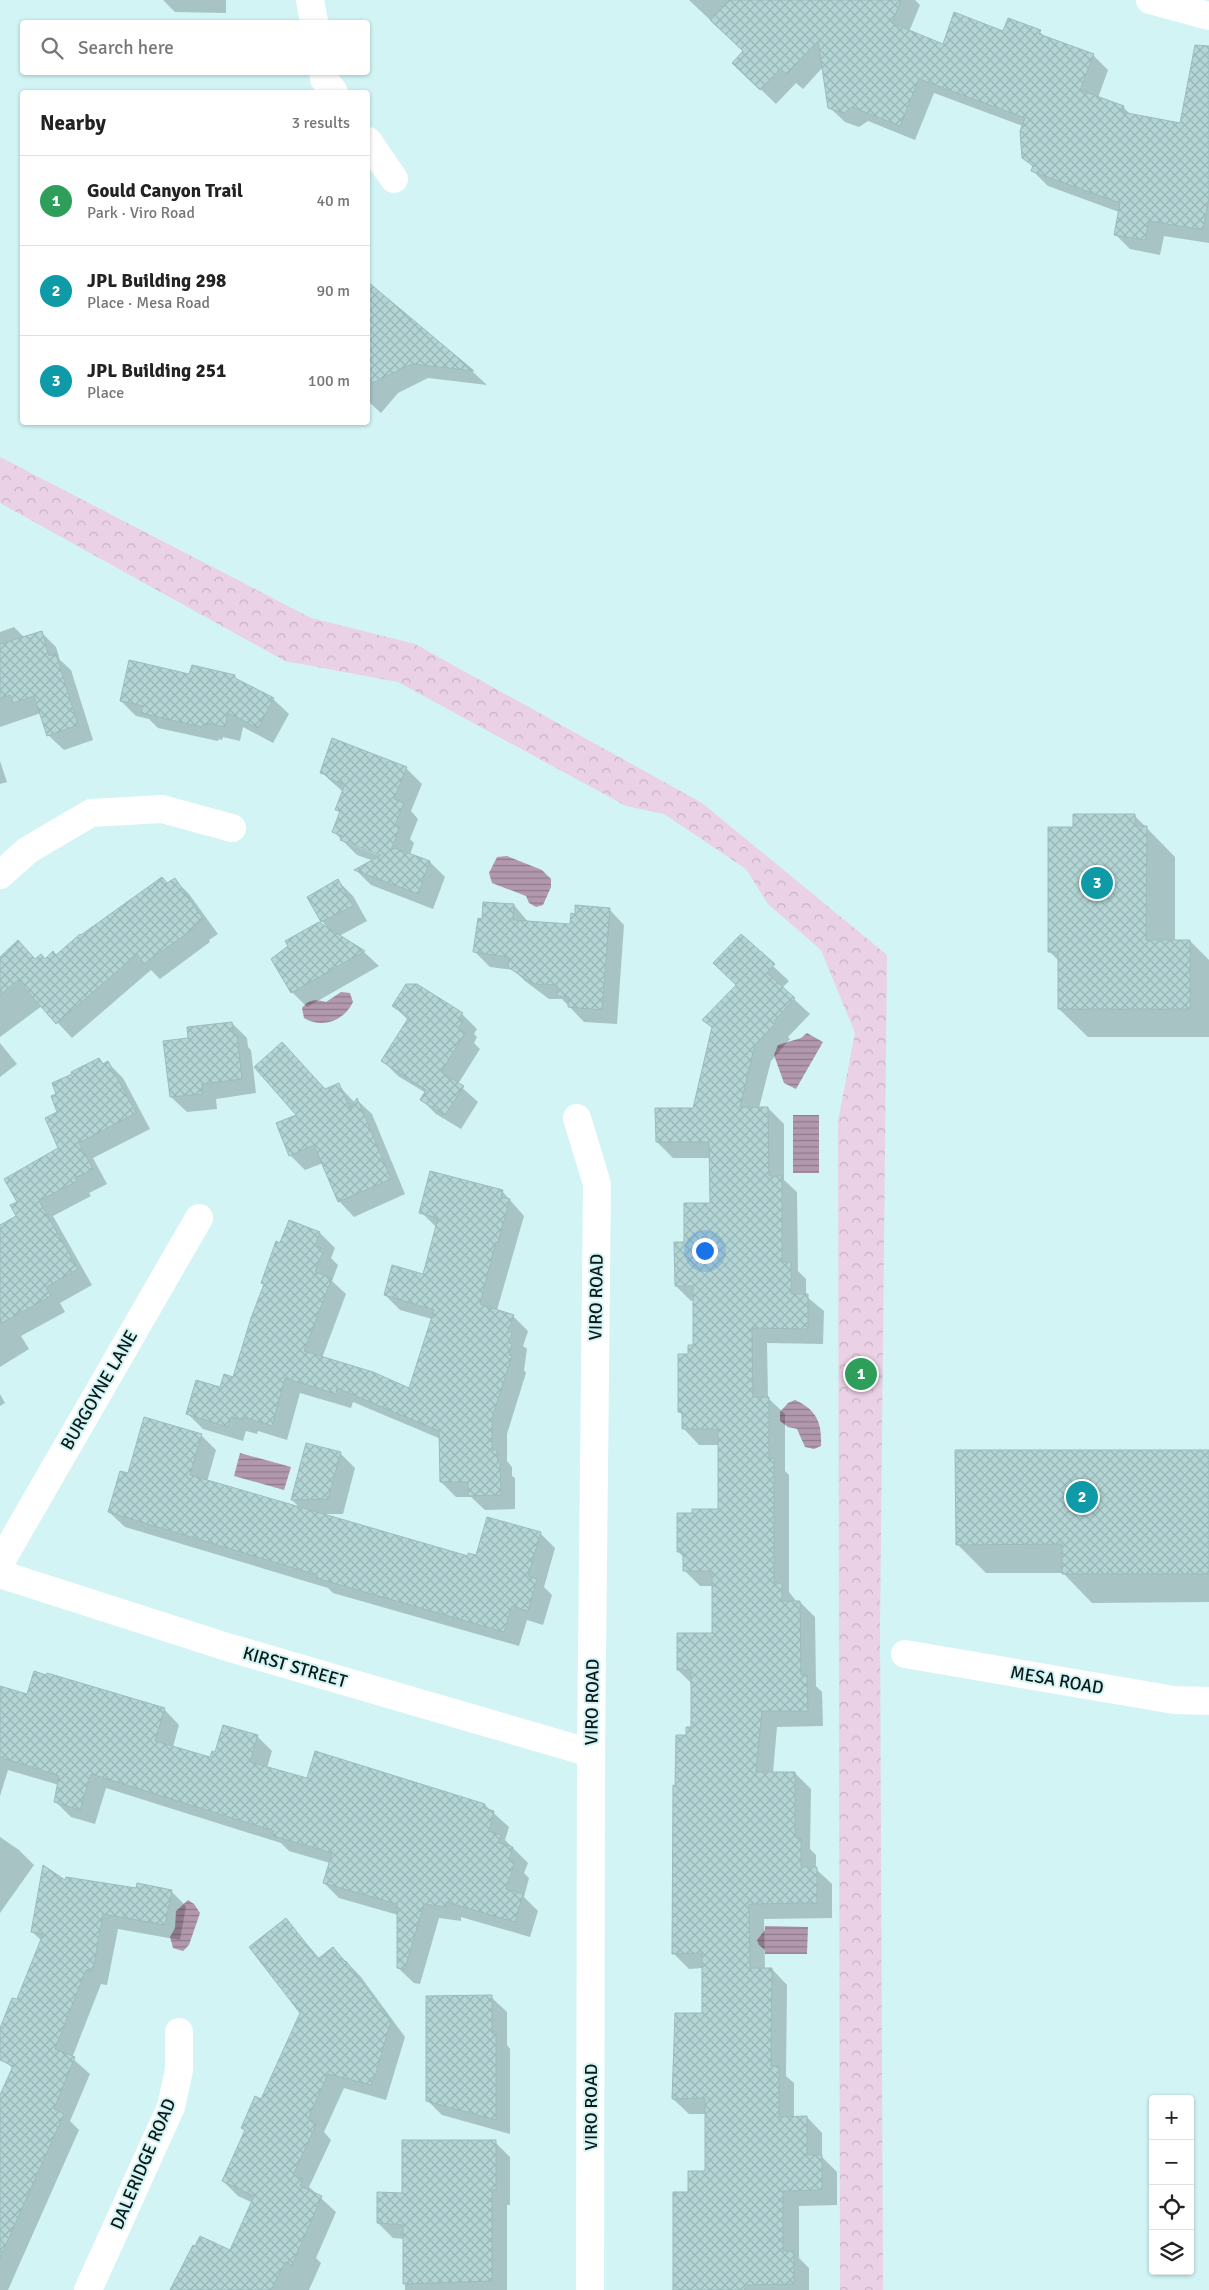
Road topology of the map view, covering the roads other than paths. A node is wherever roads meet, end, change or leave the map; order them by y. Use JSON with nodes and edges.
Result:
{"nodes":[{"id":1,"x":310,"y":0,"type":"edge"},
{"id":2,"x":1150,"y":0,"type":"edge"},
{"id":3,"x":1209,"y":16,"type":"edge"},
{"id":4,"x":314,"y":20,"type":"edge"},
{"id":5,"x":324,"y":75,"type":"edge"},
{"id":6,"x":333,"y":90,"type":"edge"},
{"id":7,"x":370,"y":143,"type":"edge"},
{"id":8,"x":394,"y":179,"type":"dead end"},
{"id":9,"x":232,"y":828,"type":"dead end"},
{"id":10,"x":0,"y":875,"type":"edge"},
{"id":11,"x":577,"y":1118,"type":"dead end"},
{"id":12,"x":199,"y":1218,"type":"dead end"},
{"id":13,"x":0,"y":1563,"type":"edge"},
{"id":14,"x":0,"y":1574,"type":"edge"},
{"id":15,"x":905,"y":1654,"type":"dead end"},
{"id":16,"x":1209,"y":1701,"type":"edge"},
{"id":17,"x":591,"y":1753,"type":"junction"},
{"id":18,"x":179,"y":2032,"type":"dead end"},
{"id":19,"x":88,"y":2290,"type":"edge"},
{"id":20,"x":590,"y":2290,"type":"edge"}],
"edges":[{"from":1,"to":4,"type":"street"},
{"from":2,"to":3,"type":"street"},
{"from":5,"to":6,"type":"street"},
{"from":7,"to":8,"type":"street"},
{"from":9,"to":10,"type":"street"},
{"from":11,"to":17,"type":"street","name":"VIRO ROAD"},
{"from":12,"to":13,"type":"street","name":"BURGOYNE LANE"},
{"from":14,"to":17,"type":"street","name":"KIRST STREET"},
{"from":15,"to":16,"type":"street","name":"MESA ROAD"},
{"from":17,"to":20,"type":"street","name":"VIRO ROAD"},
{"from":18,"to":19,"type":"street","name":"DALERIDGE ROAD"}]}
